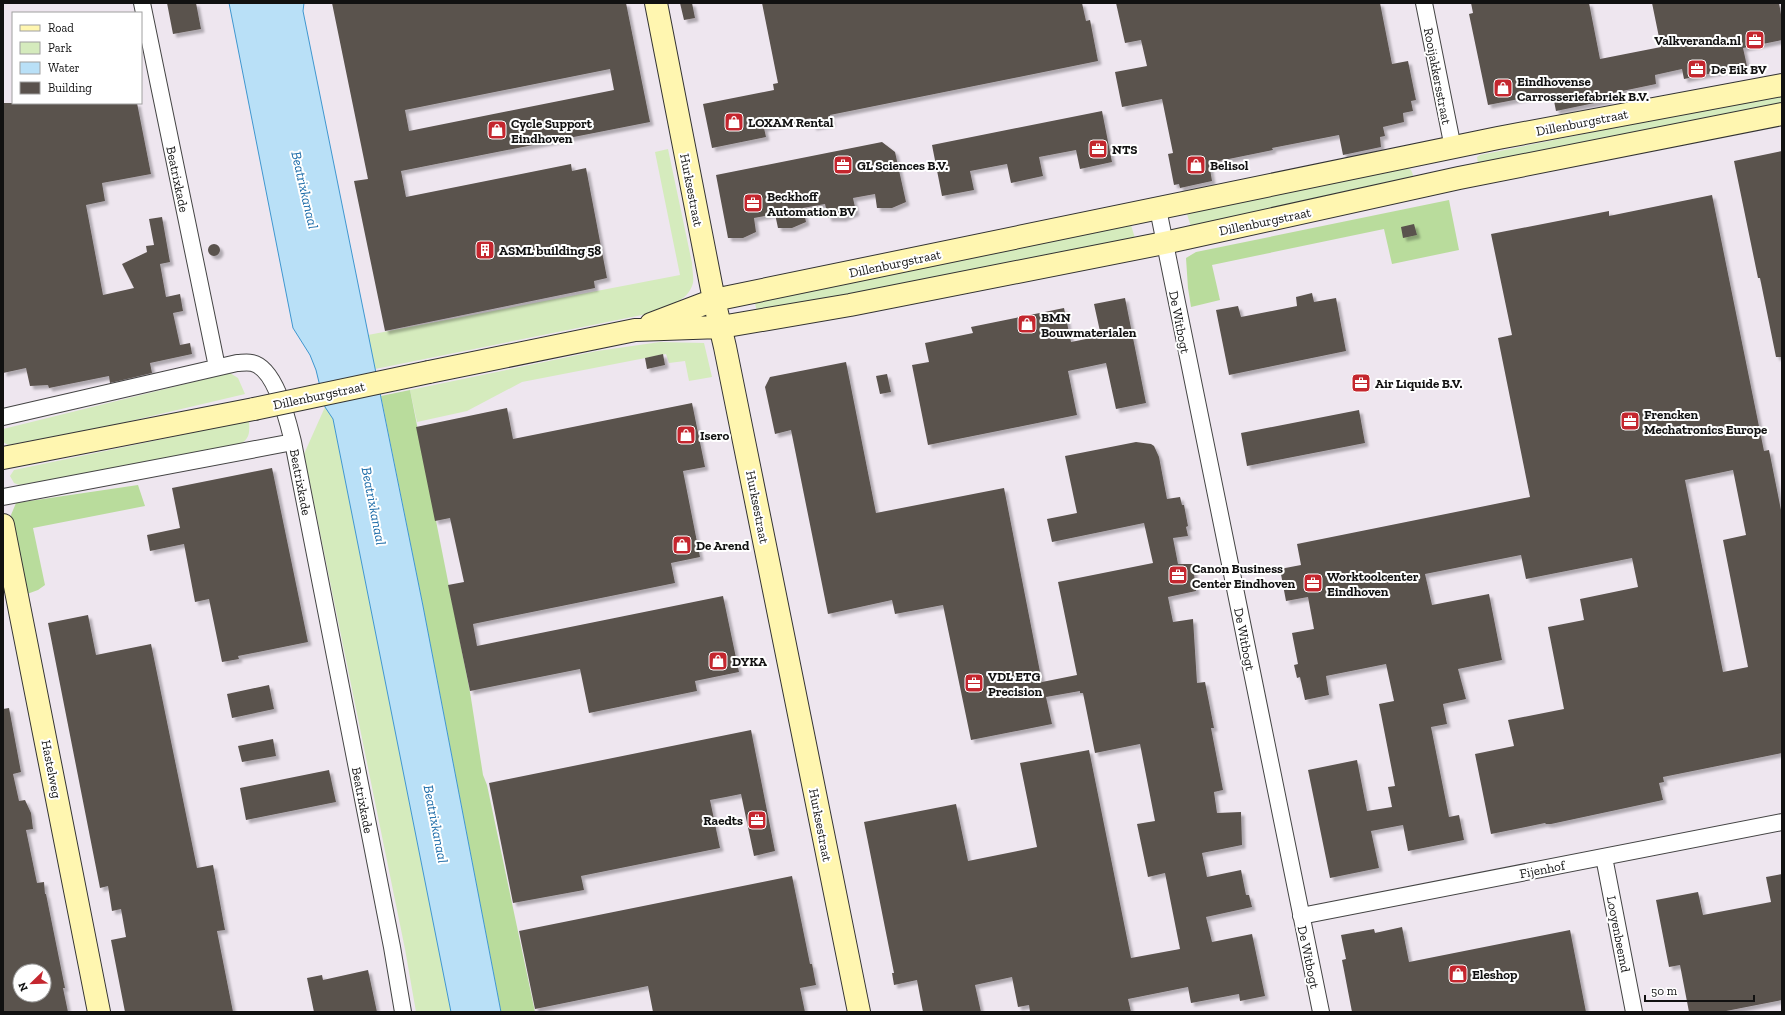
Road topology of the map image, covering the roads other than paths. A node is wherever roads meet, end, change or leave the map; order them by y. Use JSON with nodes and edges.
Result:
{"nodes":[{"id":1,"x":142,"y":3,"type":"edge"},
{"id":2,"x":656,"y":3,"type":"edge"},
{"id":3,"x":1424,"y":3,"type":"edge"},
{"id":4,"x":1782,"y":85,"type":"edge"},
{"id":5,"x":1782,"y":114,"type":"edge"},
{"id":6,"x":1453,"y":148,"type":"junction"},
{"id":7,"x":1459,"y":178,"type":"junction"},
{"id":8,"x":1158,"y":209,"type":"junction"},
{"id":9,"x":1164,"y":243,"type":"junction"},
{"id":10,"x":714,"y":300,"type":"junction"},
{"id":11,"x":721,"y":327,"type":"junction"},
{"id":12,"x":635,"y":330,"type":"junction"},
{"id":13,"x":217,"y":367,"type":"junction"},
{"id":14,"x":3,"y":417,"type":"edge"},
{"id":15,"x":293,"y":442,"type":"junction"},
{"id":16,"x":3,"y":458,"type":"edge"},
{"id":17,"x":3,"y":498,"type":"edge"},
{"id":18,"x":3,"y":526,"type":"edge"},
{"id":19,"x":1782,"y":822,"type":"edge"},
{"id":20,"x":1604,"y":857,"type":"junction"},
{"id":21,"x":1301,"y":916,"type":"junction"},
{"id":22,"x":99,"y":1012,"type":"edge"},
{"id":23,"x":403,"y":1012,"type":"edge"},
{"id":24,"x":859,"y":1012,"type":"edge"},
{"id":25,"x":1321,"y":1012,"type":"edge"},
{"id":26,"x":1634,"y":1012,"type":"edge"}],
"edges":[{"from":1,"to":13,"type":"street","name":"Beatrixkade"},
{"from":2,"to":10,"type":"street","name":"Hurksestraat"},
{"from":3,"to":6,"type":"street","name":"Rooijakkersstraat"},
{"from":4,"to":6,"type":"street","name":"Dillenburgstraat"},
{"from":5,"to":7,"type":"street","name":"Dillenburgstraat"},
{"from":6,"to":7,"type":"street"},
{"from":6,"to":8,"type":"street","name":"Dillenburgstraat"},
{"from":7,"to":9,"type":"street","name":"Dillenburgstraat"},
{"from":8,"to":9,"type":"street"},
{"from":8,"to":10,"type":"street","name":"Dillenburgstraat"},
{"from":9,"to":11,"type":"street","name":"Dillenburgstraat"},
{"from":9,"to":21,"type":"street","name":"De Witbogt"},
{"from":10,"to":11,"type":"street","name":"Hurksestraat"},
{"from":10,"to":12,"type":"street","name":"Dillenburgstraat"},
{"from":11,"to":12,"type":"street","name":"Dillenburgstraat"},
{"from":11,"to":24,"type":"street","name":"Hurksestraat"},
{"from":12,"to":16,"type":"street","name":"Dillenburgstraat","bridge":true},
{"from":13,"to":14,"type":"street"},
{"from":13,"to":15,"type":"street","name":"Beatrixkade"},
{"from":15,"to":17,"type":"street"},
{"from":15,"to":23,"type":"street","name":"Beatrixkade"},
{"from":18,"to":22,"type":"street","name":"Hastelweg"},
{"from":19,"to":20,"type":"street","name":"Fijenhof"},
{"from":20,"to":21,"type":"street","name":"Fijenhof"},
{"from":20,"to":26,"type":"street","name":"Looyenbeemd"},
{"from":21,"to":25,"type":"street","name":"De Witbogt"}]}
